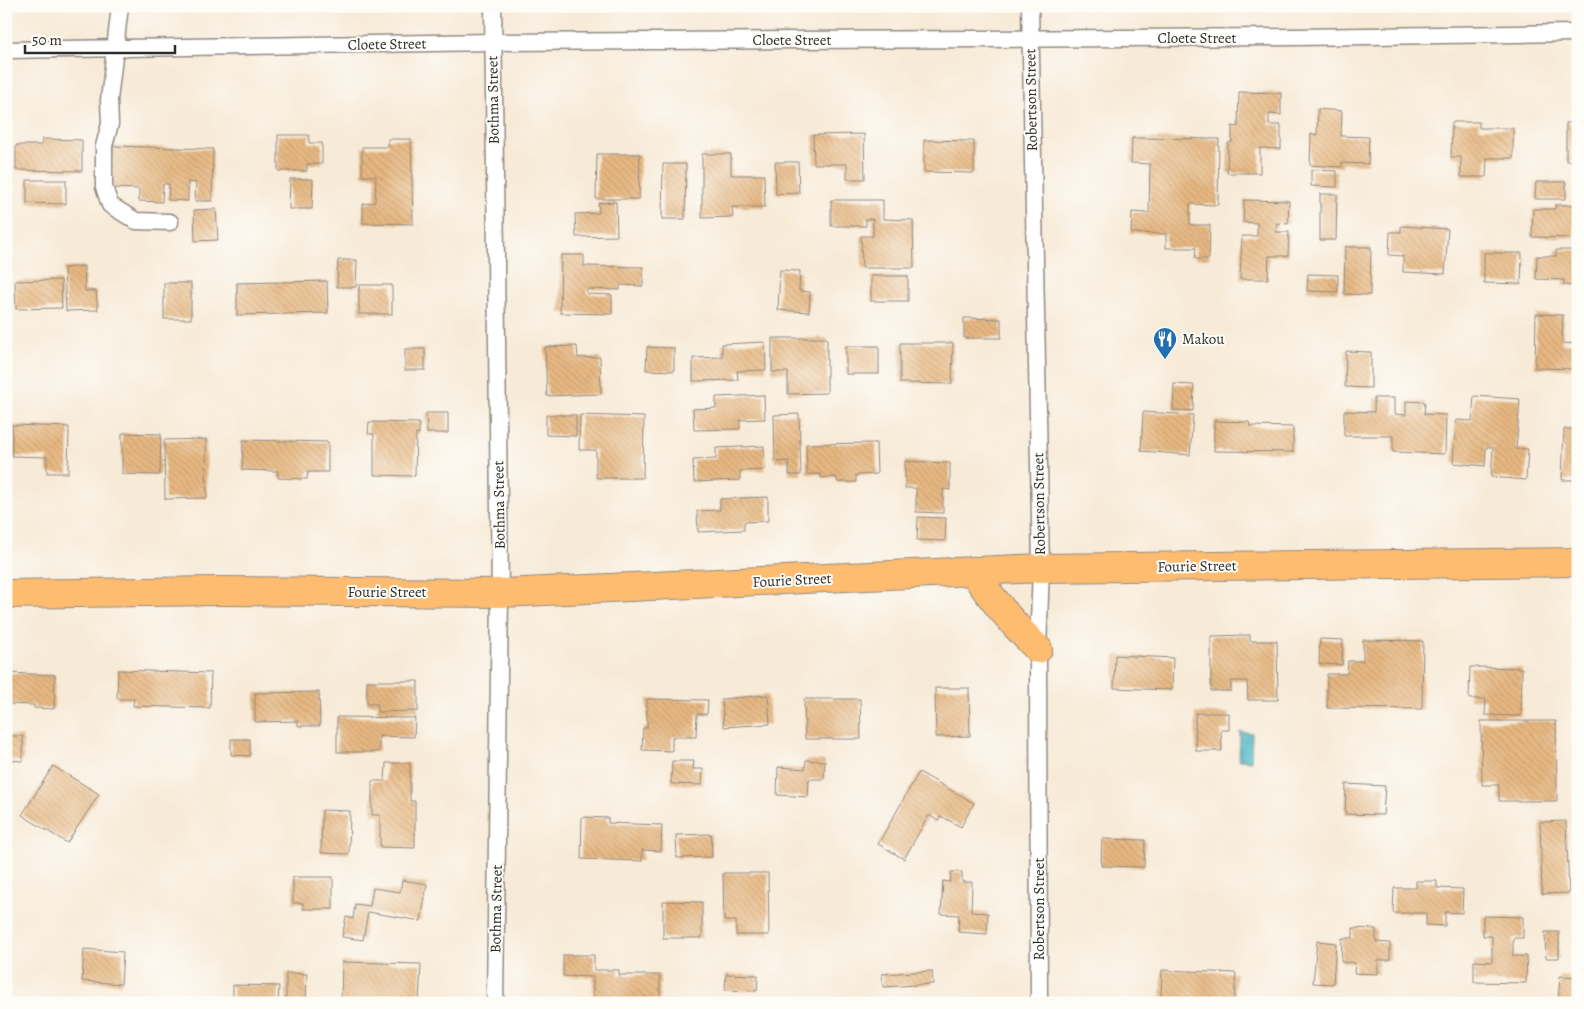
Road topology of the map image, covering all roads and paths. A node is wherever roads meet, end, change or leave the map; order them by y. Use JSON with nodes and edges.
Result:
{"nodes":[{"id":1,"x":120,"y":6,"type":"edge"},
{"id":2,"x":493,"y":6,"type":"edge"},
{"id":3,"x":1030,"y":6,"type":"edge"},
{"id":4,"x":1578,"y":33,"type":"edge"},
{"id":5,"x":1030,"y":39,"type":"junction"},
{"id":6,"x":493,"y":42,"type":"junction"},
{"id":7,"x":117,"y":48,"type":"junction"},
{"id":8,"x":6,"y":50,"type":"edge"},
{"id":9,"x":170,"y":222,"type":"dead end"},
{"id":10,"x":1578,"y":562,"type":"edge"},
{"id":11,"x":1041,"y":568,"type":"junction"},
{"id":12,"x":973,"y":571,"type":"junction"},
{"id":13,"x":500,"y":593,"type":"junction"},
{"id":14,"x":6,"y":594,"type":"edge"},
{"id":15,"x":1038,"y":649,"type":"junction"},
{"id":16,"x":494,"y":1003,"type":"edge"},
{"id":17,"x":1039,"y":1003,"type":"edge"}],
"edges":[{"from":1,"to":7,"type":"street"},
{"from":2,"to":6,"type":"street","name":"Bothma Street"},
{"from":3,"to":5,"type":"street","name":"Robertson Street"},
{"from":4,"to":5,"type":"street","name":"Cloete Street"},
{"from":5,"to":6,"type":"street","name":"Cloete Street"},
{"from":5,"to":11,"type":"street","name":"Robertson Street"},
{"from":6,"to":7,"type":"street","name":"Cloete Street"},
{"from":6,"to":13,"type":"street","name":"Bothma Street"},
{"from":7,"to":8,"type":"street","name":"Cloete Street"},
{"from":7,"to":9,"type":"street"},
{"from":10,"to":11,"type":"highway","name":"Fourie Street"},
{"from":11,"to":12,"type":"highway","name":"Fourie Street"},
{"from":11,"to":15,"type":"street","name":"Robertson Street"},
{"from":12,"to":13,"type":"highway","name":"Fourie Street"},
{"from":12,"to":15,"type":"highway"},
{"from":13,"to":14,"type":"highway","name":"Fourie Street"},
{"from":13,"to":16,"type":"street","name":"Bothma Street"},
{"from":15,"to":17,"type":"street","name":"Robertson Street"}]}
